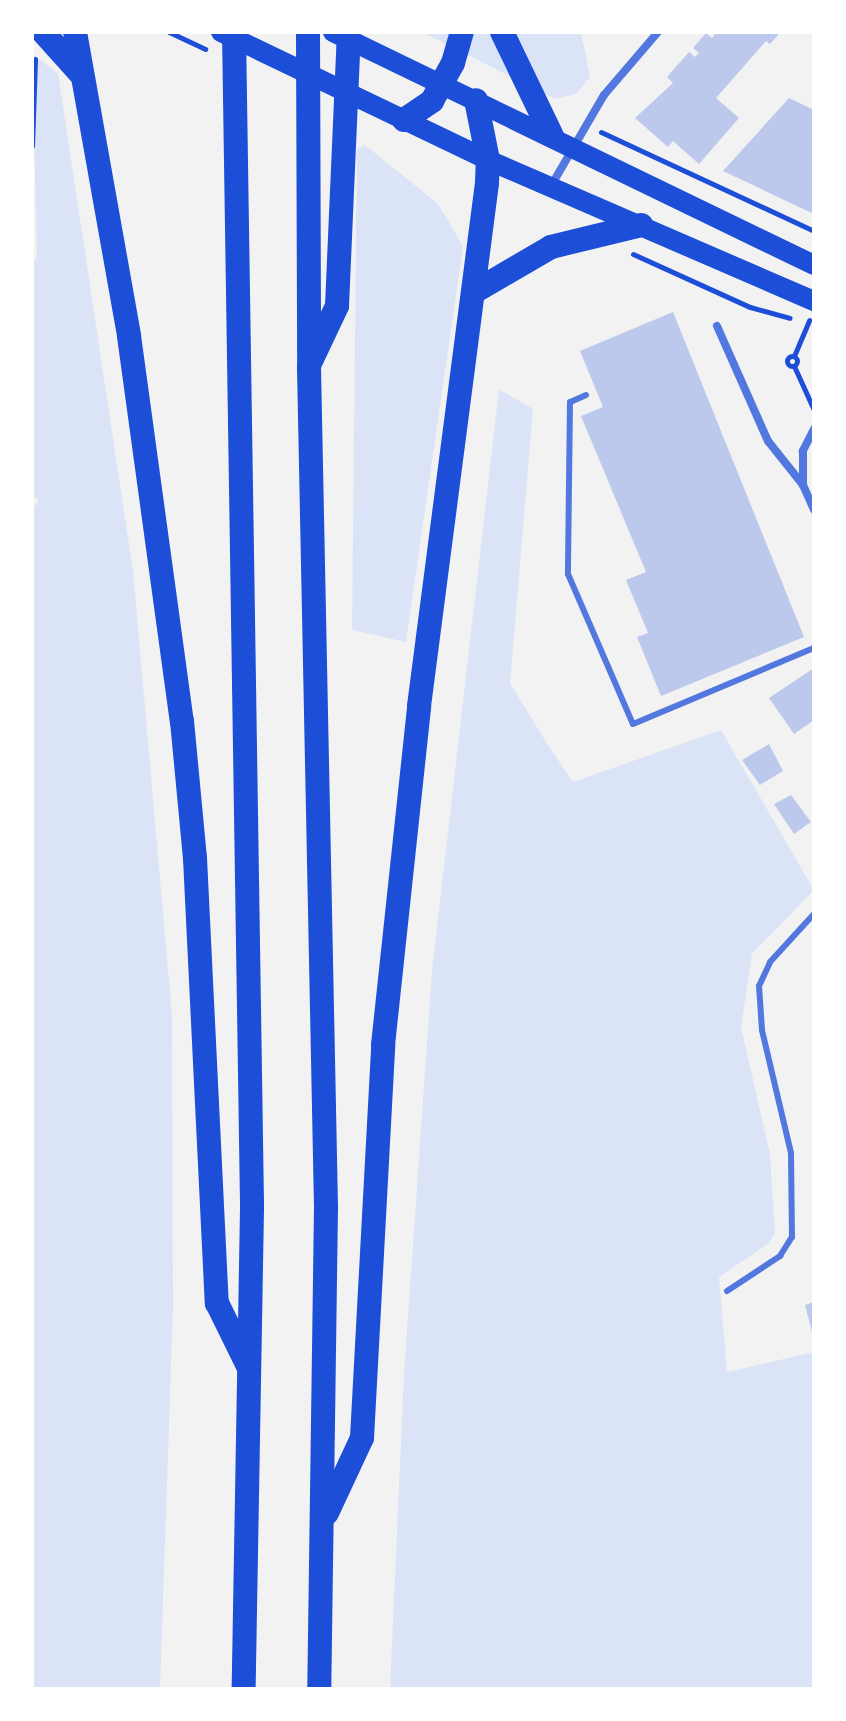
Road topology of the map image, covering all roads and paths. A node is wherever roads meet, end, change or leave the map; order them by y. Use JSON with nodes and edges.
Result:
{"nodes":[{"id":1,"x":75,"y":32,"type":"edge"},
{"id":2,"x":221,"y":32,"type":"edge"},
{"id":3,"x":234,"y":32,"type":"edge"},
{"id":4,"x":308,"y":32,"type":"edge"},
{"id":5,"x":333,"y":32,"type":"edge"},
{"id":6,"x":349,"y":32,"type":"edge"},
{"id":7,"x":462,"y":32,"type":"edge"},
{"id":8,"x":502,"y":32,"type":"edge"},
{"id":9,"x":658,"y":32,"type":"edge"},
{"id":10,"x":39,"y":40,"type":"edge"},
{"id":11,"x":79,"y":72,"type":"junction"},
{"id":12,"x":442,"y":83,"type":"junction"},
{"id":13,"x":476,"y":100,"type":"junction"},
{"id":14,"x":396,"y":117,"type":"junction"},
{"id":15,"x":562,"y":141,"type":"junction"},
{"id":16,"x":32,"y":146,"type":"edge"},
{"id":17,"x":488,"y":160,"type":"junction"},
{"id":18,"x":550,"y":186,"type":"junction"},
{"id":19,"x":641,"y":225,"type":"junction"},
{"id":20,"x":814,"y":265,"type":"edge"},
{"id":21,"x":474,"y":292,"type":"junction"},
{"id":22,"x":814,"y":301,"type":"edge"},
{"id":23,"x":814,"y":308,"type":"edge"},
{"id":24,"x":717,"y":326,"type":"dead end"},
{"id":25,"x":309,"y":367,"type":"junction"},
{"id":26,"x":586,"y":395,"type":"dead end"},
{"id":27,"x":814,"y":410,"type":"edge"},
{"id":28,"x":814,"y":429,"type":"edge"},
{"id":29,"x":803,"y":485,"type":"junction"},
{"id":30,"x":814,"y":510,"type":"edge"},
{"id":31,"x":814,"y":648,"type":"edge"},
{"id":32,"x":814,"y":914,"type":"edge"},
{"id":33,"x":727,"y":1291,"type":"dead end"},
{"id":34,"x":252,"y":1373,"type":"junction"},
{"id":35,"x":324,"y":1519,"type":"junction"},
{"id":36,"x":244,"y":1689,"type":"edge"},
{"id":37,"x":319,"y":1689,"type":"edge"}],
"edges":[{"from":1,"to":11,"type":"highway"},
{"from":2,"to":14,"type":"main road"},
{"from":3,"to":34,"type":"highway"},
{"from":4,"to":25,"type":"highway"},
{"from":5,"to":12,"type":"main road"},
{"from":6,"to":25,"type":"highway"},
{"from":7,"to":12,"type":"highway"},
{"from":8,"to":15,"type":"highway"},
{"from":9,"to":15,"type":"street"},
{"from":10,"to":11,"type":"highway"},
{"from":10,"to":16,"type":"path"},
{"from":11,"to":34,"type":"highway"},
{"from":12,"to":13,"type":"main road"},
{"from":12,"to":14,"type":"highway"},
{"from":13,"to":15,"type":"main road"},
{"from":13,"to":17,"type":"highway"},
{"from":14,"to":17,"type":"main road"},
{"from":15,"to":18,"type":"street"},
{"from":15,"to":20,"type":"main road"},
{"from":17,"to":18,"type":"main road"},
{"from":17,"to":21,"type":"highway"},
{"from":18,"to":19,"type":"main road"},
{"from":19,"to":21,"type":"highway"},
{"from":19,"to":22,"type":"main road"},
{"from":21,"to":35,"type":"highway"},
{"from":23,"to":27,"type":"path"},
{"from":24,"to":29,"type":"street"},
{"from":25,"to":35,"type":"highway"},
{"from":26,"to":31,"type":"lane"},
{"from":28,"to":29,"type":"street"},
{"from":29,"to":30,"type":"street"},
{"from":32,"to":33,"type":"lane"},
{"from":34,"to":36,"type":"highway"},
{"from":35,"to":37,"type":"highway"}]}
